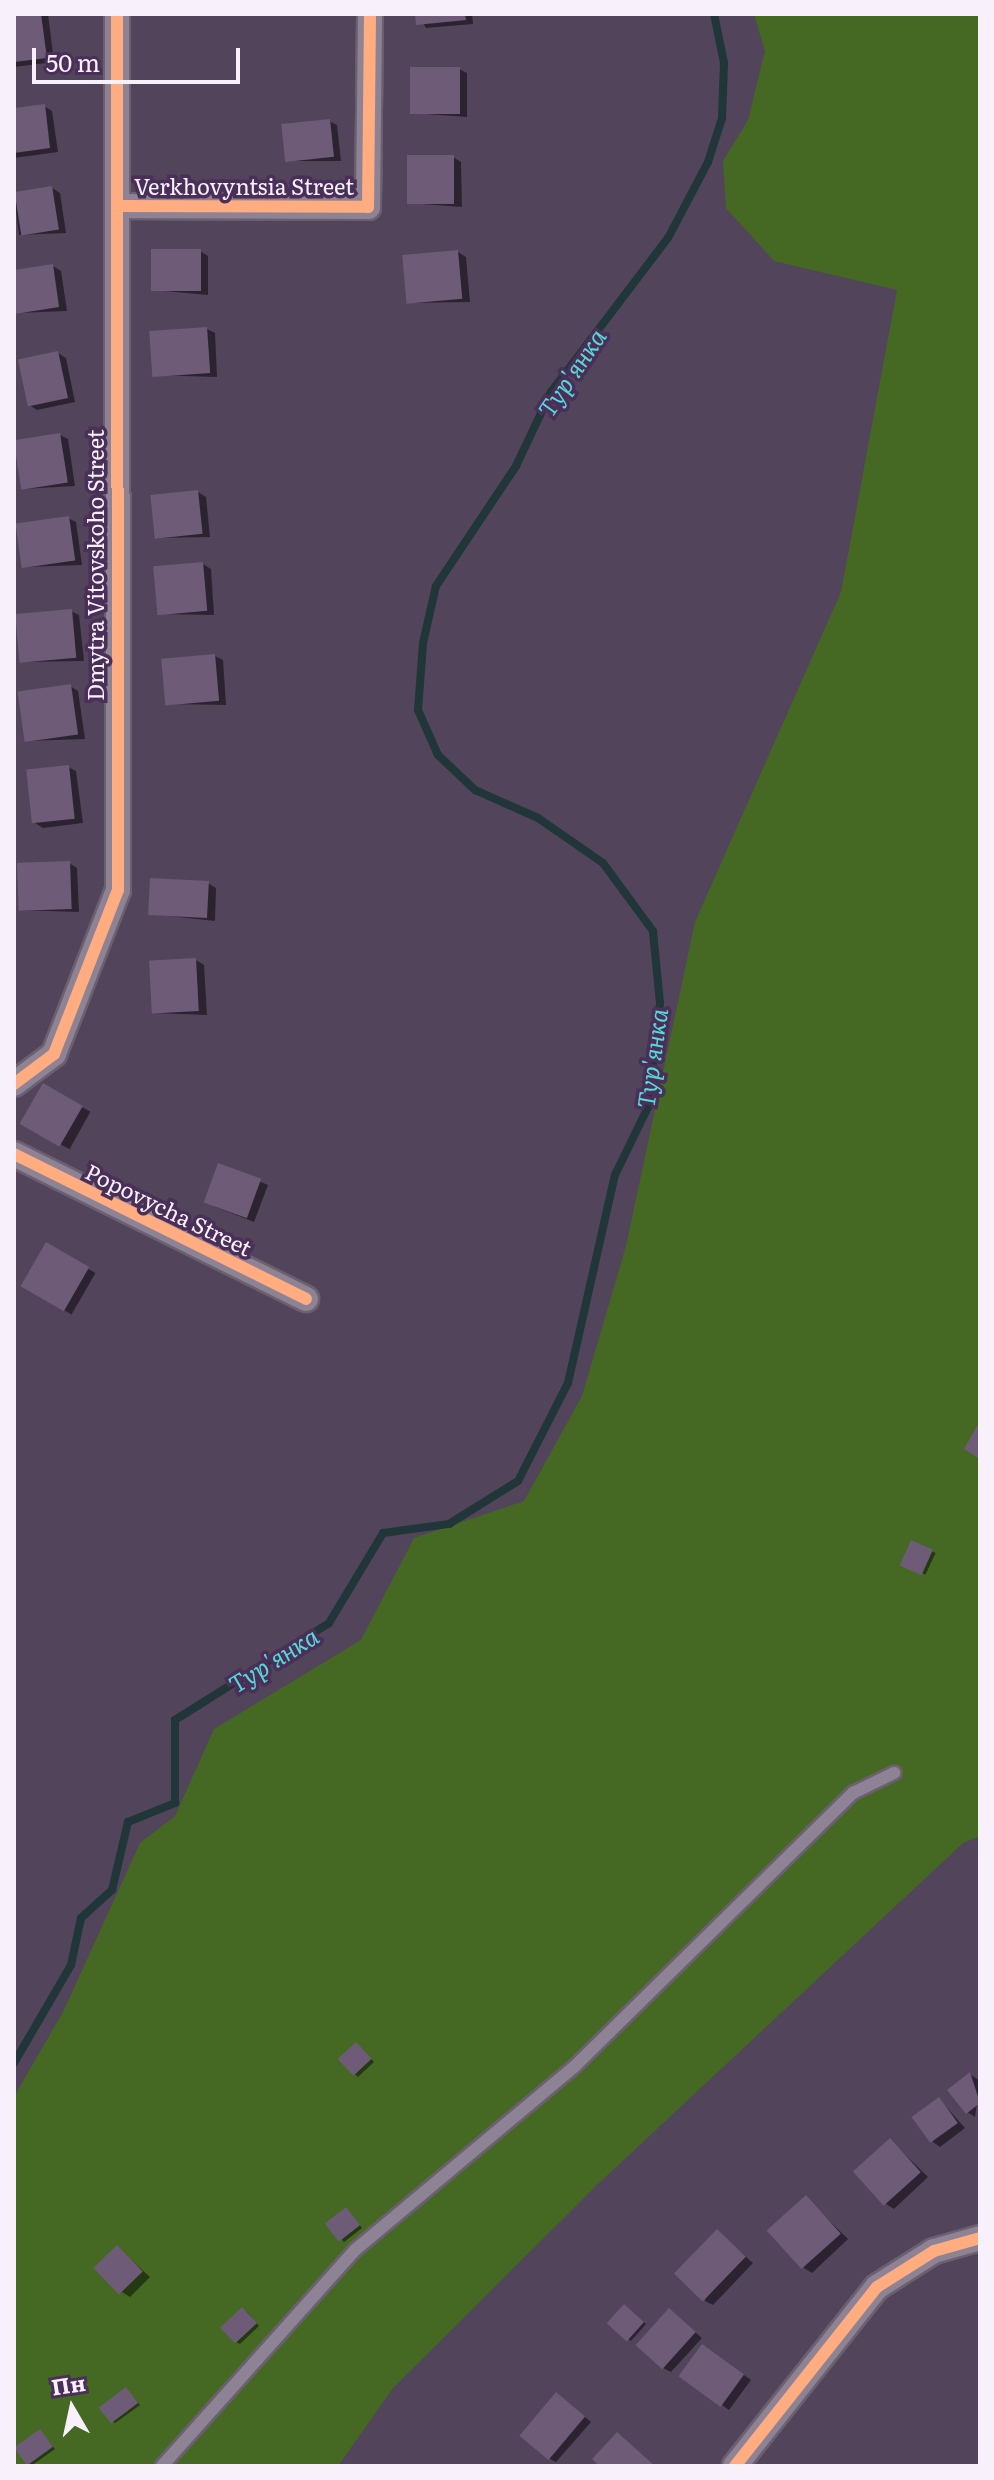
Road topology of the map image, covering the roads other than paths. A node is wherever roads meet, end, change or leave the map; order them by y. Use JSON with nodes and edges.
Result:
{"nodes":[{"id":1,"x":117,"y":14,"type":"edge"},
{"id":2,"x":370,"y":14,"type":"edge"},
{"id":3,"x":118,"y":206,"type":"junction"},
{"id":4,"x":14,"y":1084,"type":"edge"},
{"id":5,"x":14,"y":1154,"type":"edge"},
{"id":6,"x":306,"y":1299,"type":"dead end"},
{"id":7,"x":894,"y":1773,"type":"dead end"},
{"id":8,"x":980,"y":2238,"type":"edge"},
{"id":9,"x":162,"y":2466,"type":"edge"},
{"id":10,"x":735,"y":2466,"type":"edge"}],
"edges":[{"from":1,"to":3,"type":"street","name":"Dmytra Vitovskoho Street"},
{"from":2,"to":3,"type":"street","name":"Verkhovyntsia Street"},
{"from":3,"to":4,"type":"street","name":"Dmytra Vitovskoho Street"},
{"from":5,"to":6,"type":"street","name":"Popovycha Street"},
{"from":7,"to":9,"type":"lane"},
{"from":8,"to":10,"type":"street"}]}
